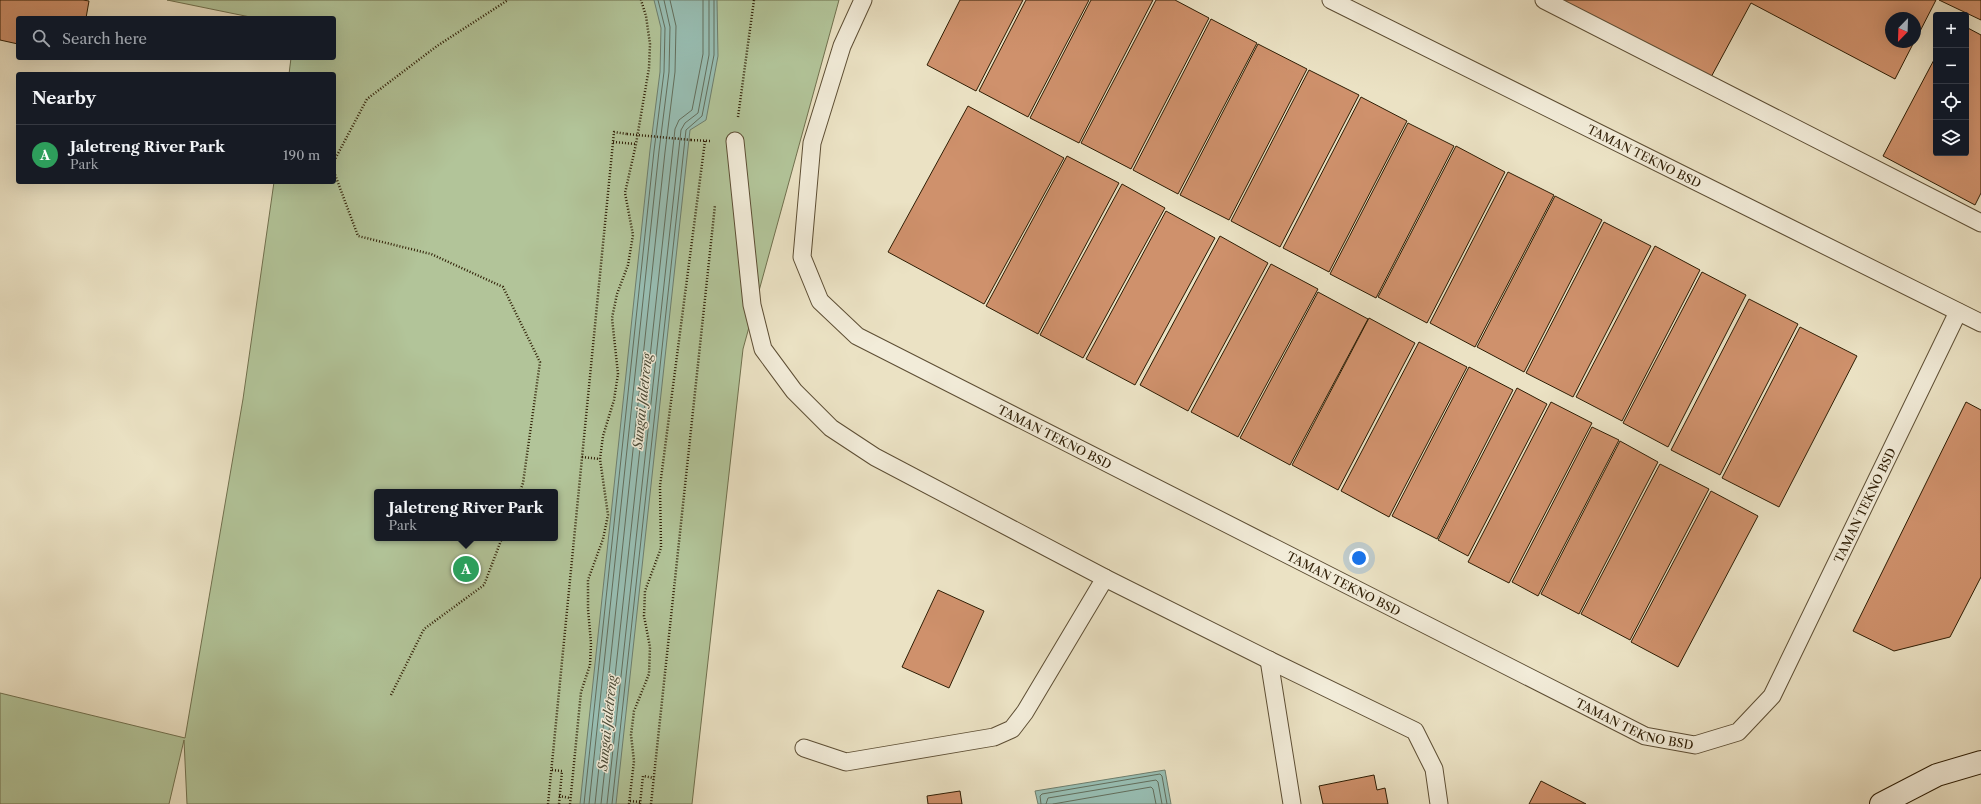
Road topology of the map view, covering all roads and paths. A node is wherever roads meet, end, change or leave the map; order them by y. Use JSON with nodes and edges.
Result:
{"nodes":[{"id":1,"x":508,"y":0,"type":"edge"},
{"id":2,"x":641,"y":0,"type":"edge"},
{"id":3,"x":754,"y":0,"type":"edge"},
{"id":4,"x":863,"y":0,"type":"edge"},
{"id":5,"x":1331,"y":0,"type":"edge"},
{"id":6,"x":1544,"y":0,"type":"edge"},
{"id":7,"x":705,"y":141,"type":"junction"},
{"id":8,"x":735,"y":141,"type":"junction"},
{"id":9,"x":614,"y":142,"type":"junction"},
{"id":10,"x":636,"y":144,"type":"junction"},
{"id":11,"x":336,"y":157,"type":"edge"},
{"id":12,"x":336,"y":177,"type":"edge"},
{"id":13,"x":715,"y":204,"type":"dead end"},
{"id":14,"x":1981,"y":223,"type":"edge"},
{"id":15,"x":1958,"y":312,"type":"junction"},
{"id":16,"x":1981,"y":323,"type":"edge"},
{"id":17,"x":582,"y":457,"type":"junction"},
{"id":18,"x":600,"y":459,"type":"junction"},
{"id":19,"x":521,"y":489,"type":"edge"},
{"id":20,"x":501,"y":541,"type":"edge"},
{"id":21,"x":1105,"y":578,"type":"junction"},
{"id":22,"x":1269,"y":660,"type":"junction"},
{"id":23,"x":392,"y":695,"type":"dead end"},
{"id":24,"x":804,"y":748,"type":"dead end"},
{"id":25,"x":1981,"y":762,"type":"edge"},
{"id":26,"x":552,"y":770,"type":"junction"},
{"id":27,"x":654,"y":778,"type":"junction"},
{"id":28,"x":559,"y":796,"type":"junction"},
{"id":29,"x":570,"y":798,"type":"junction"},
{"id":30,"x":629,"y":802,"type":"edge"},
{"id":31,"x":640,"y":803,"type":"edge"},
{"id":32,"x":548,"y":804,"type":"edge"},
{"id":33,"x":559,"y":804,"type":"edge"},
{"id":34,"x":570,"y":804,"type":"edge"},
{"id":35,"x":651,"y":804,"type":"edge"},
{"id":36,"x":1292,"y":804,"type":"edge"},
{"id":37,"x":1439,"y":804,"type":"edge"},
{"id":38,"x":1881,"y":804,"type":"edge"}],
"edges":[{"from":1,"to":11,"type":"path"},
{"from":2,"to":10,"type":"path"},
{"from":3,"to":8,"type":"path"},
{"from":4,"to":15,"type":"lane","name":"TAMAN TEKNO BSD"},
{"from":5,"to":15,"type":"lane","name":"TAMAN TEKNO BSD"},
{"from":6,"to":14,"type":"lane"},
{"from":7,"to":8,"type":"path"},
{"from":7,"to":9,"type":"path","bridge":true},
{"from":7,"to":30,"type":"path"},
{"from":8,"to":21,"type":"lane"},
{"from":9,"to":10,"type":"path"},
{"from":9,"to":17,"type":"path"},
{"from":10,"to":18,"type":"path"},
{"from":12,"to":19,"type":"path"},
{"from":13,"to":27,"type":"path"},
{"from":15,"to":16,"type":"lane","name":"TAMAN TEKNO BSD"},
{"from":17,"to":18,"type":"path"},
{"from":17,"to":26,"type":"path"},
{"from":18,"to":29,"type":"path"},
{"from":20,"to":23,"type":"path"},
{"from":21,"to":22,"type":"lane"},
{"from":21,"to":24,"type":"lane"},
{"from":22,"to":36,"type":"lane"},
{"from":22,"to":37,"type":"lane"},
{"from":25,"to":38,"type":"main road"},
{"from":26,"to":28,"type":"path"},
{"from":26,"to":32,"type":"path"},
{"from":27,"to":31,"type":"path"},
{"from":27,"to":35,"type":"path"},
{"from":28,"to":29,"type":"path"},
{"from":28,"to":33,"type":"path"},
{"from":29,"to":34,"type":"path"},
{"from":30,"to":31,"type":"path"}]}
